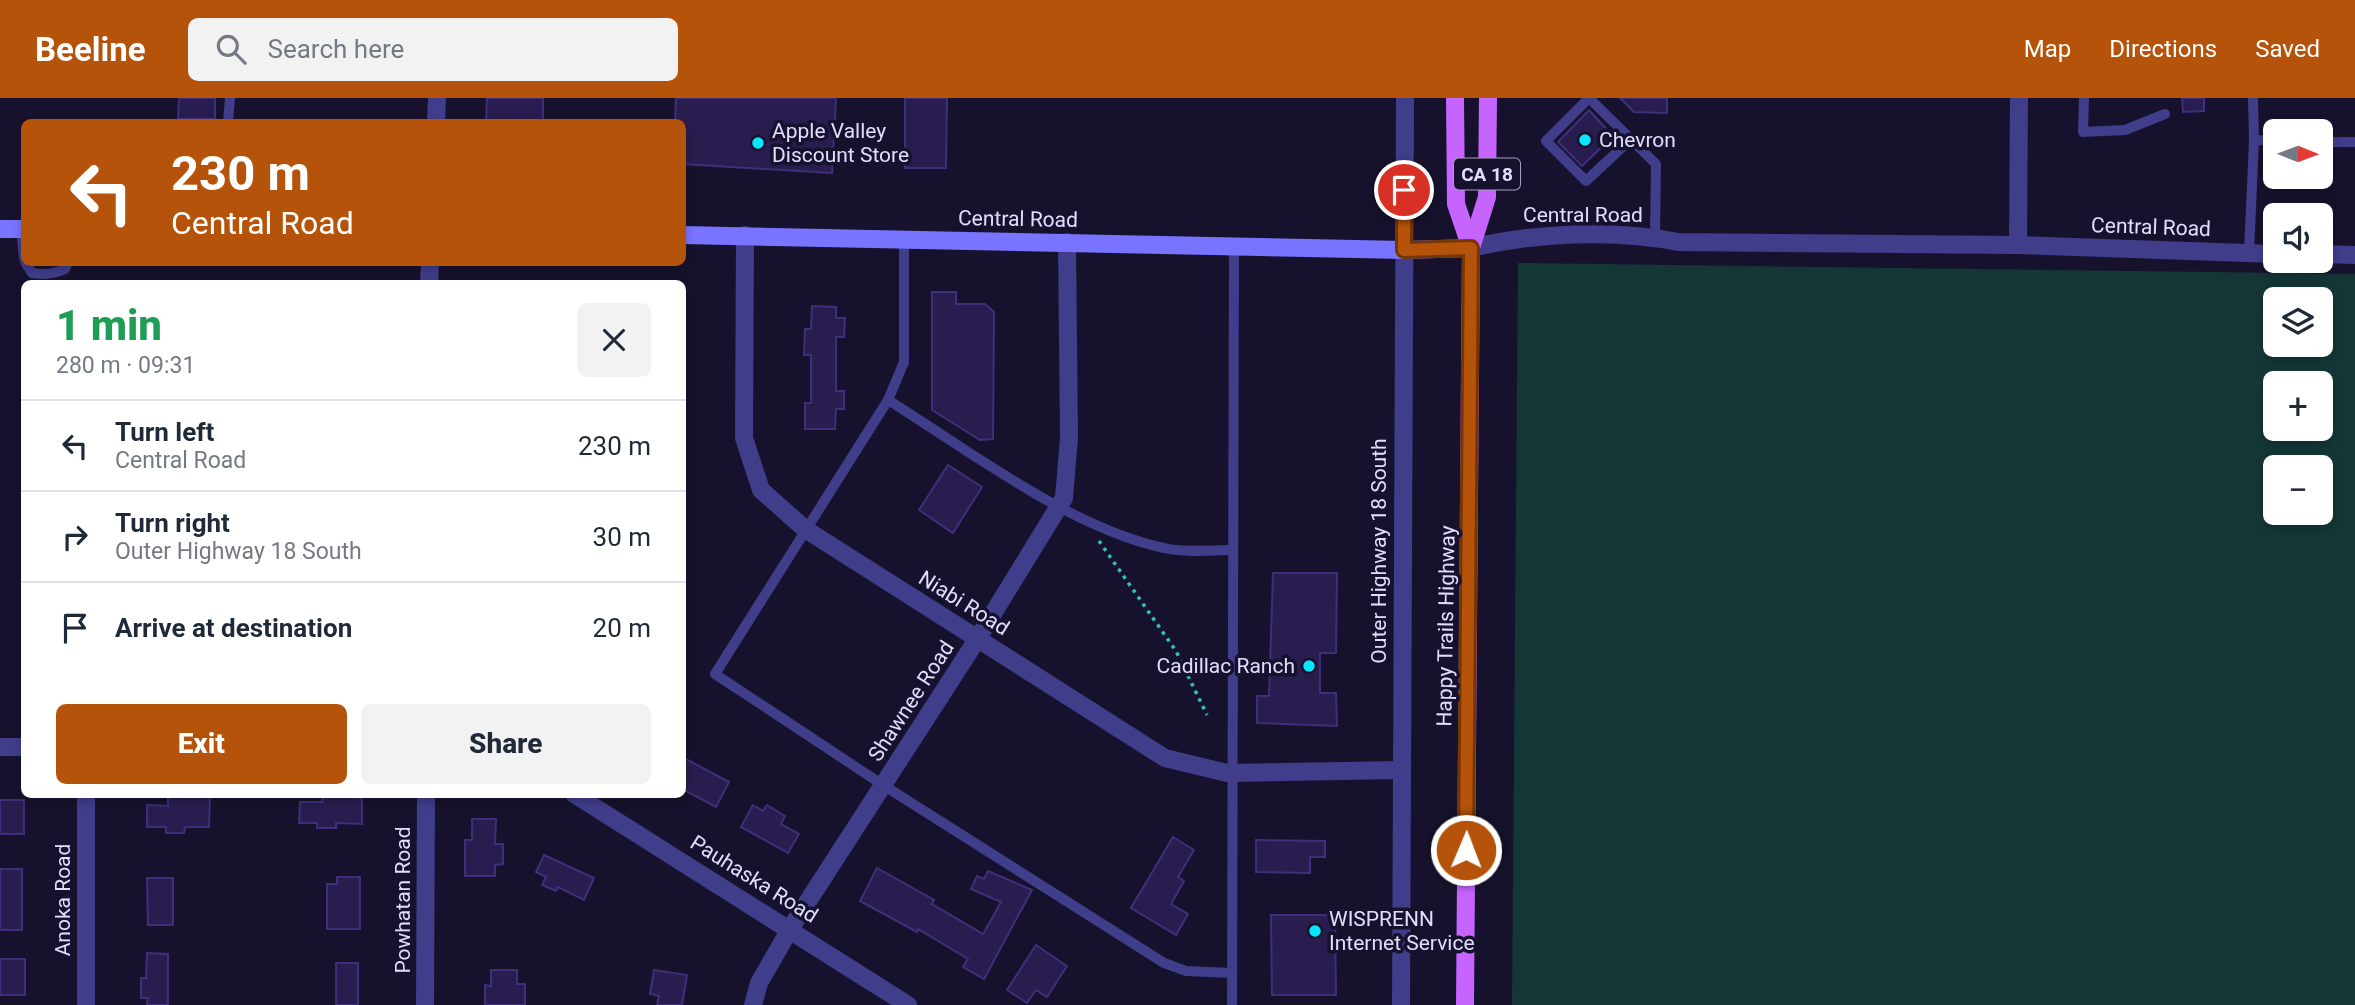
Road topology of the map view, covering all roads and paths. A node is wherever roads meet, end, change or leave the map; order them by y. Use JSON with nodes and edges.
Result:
{"nodes":[{"id":1,"x":230,"y":98,"type":"edge"},
{"id":2,"x":437,"y":98,"type":"edge"},
{"id":3,"x":1405,"y":98,"type":"edge"},
{"id":4,"x":1455,"y":98,"type":"edge"},
{"id":5,"x":1488,"y":98,"type":"edge"},
{"id":6,"x":2019,"y":98,"type":"edge"},
{"id":7,"x":2084,"y":98,"type":"edge"},
{"id":8,"x":2253,"y":98,"type":"edge"},
{"id":9,"x":2165,"y":114,"type":"dead end"},
{"id":10,"x":228,"y":119,"type":"edge"},
{"id":11,"x":436,"y":119,"type":"edge"},
{"id":12,"x":1631,"y":139,"type":"junction"},
{"id":13,"x":2254,"y":140,"type":"junction"},
{"id":14,"x":2263,"y":140,"type":"edge"},
{"id":15,"x":2333,"y":142,"type":"edge"},
{"id":16,"x":2355,"y":142,"type":"edge"},
{"id":17,"x":0,"y":229,"type":"edge"},
{"id":18,"x":21,"y":229,"type":"edge"},
{"id":19,"x":686,"y":235,"type":"edge"},
{"id":20,"x":745,"y":235,"type":"junction"},
{"id":21,"x":1655,"y":237,"type":"junction"},
{"id":22,"x":904,"y":240,"type":"junction"},
{"id":23,"x":1067,"y":242,"type":"junction"},
{"id":24,"x":2018,"y":245,"type":"junction"},
{"id":25,"x":1234,"y":246,"type":"junction"},
{"id":26,"x":1471,"y":248,"type":"junction"},
{"id":27,"x":1404,"y":250,"type":"junction"},
{"id":28,"x":2249,"y":253,"type":"junction"},
{"id":29,"x":2263,"y":254,"type":"edge"},
{"id":30,"x":2333,"y":254,"type":"edge"},
{"id":31,"x":2355,"y":255,"type":"edge"},
{"id":32,"x":28,"y":266,"type":"edge"},
{"id":33,"x":66,"y":266,"type":"edge"},
{"id":34,"x":888,"y":400,"type":"junction"},
{"id":35,"x":1058,"y":506,"type":"junction"},
{"id":36,"x":1082,"y":516,"type":"junction"},
{"id":37,"x":805,"y":529,"type":"junction"},
{"id":38,"x":1233,"y":550,"type":"junction"},
{"id":39,"x":978,"y":638,"type":"junction"},
{"id":40,"x":1207,"y":715,"type":"dead end"},
{"id":41,"x":0,"y":747,"type":"edge"},
{"id":42,"x":21,"y":747,"type":"edge"},
{"id":43,"x":1401,"y":770,"type":"junction"},
{"id":44,"x":1233,"y":773,"type":"junction"},
{"id":45,"x":883,"y":785,"type":"junction"},
{"id":46,"x":86,"y":798,"type":"edge"},
{"id":47,"x":426,"y":798,"type":"edge"},
{"id":48,"x":580,"y":798,"type":"edge"},
{"id":49,"x":790,"y":929,"type":"junction"},
{"id":50,"x":1232,"y":973,"type":"junction"},
{"id":51,"x":86,"y":1005,"type":"edge"},
{"id":52,"x":425,"y":1005,"type":"edge"},
{"id":53,"x":754,"y":1005,"type":"edge"},
{"id":54,"x":908,"y":1005,"type":"edge"},
{"id":55,"x":1232,"y":1005,"type":"edge"},
{"id":56,"x":1401,"y":1005,"type":"edge"},
{"id":57,"x":1465,"y":1005,"type":"edge"}],
"edges":[{"from":1,"to":10,"type":"lane"},
{"from":2,"to":11,"type":"street"},
{"from":3,"to":27,"type":"street","name":"Outer Highway 18 South"},
{"from":4,"to":26,"type":"main road","name":"Happy Trails Highway","number":"CA 18"},
{"from":5,"to":26,"type":"main road","name":"Happy Trails Highway","number":"CA 18"},
{"from":6,"to":24,"type":"street"},
{"from":7,"to":9,"type":"lane"},
{"from":8,"to":13,"type":"lane"},
{"from":12,"to":12,"type":"lane"},
{"from":12,"to":21,"type":"lane"},
{"from":13,"to":14,"type":"lane"},
{"from":13,"to":28,"type":"lane"},
{"from":15,"to":16,"type":"lane"},
{"from":17,"to":18,"type":"main road"},
{"from":19,"to":20,"type":"main road","name":"Central Road"},
{"from":20,"to":22,"type":"main road","name":"Central Road"},
{"from":20,"to":37,"type":"street","name":"Niabi Road"},
{"from":21,"to":24,"type":"street","name":"Central Road"},
{"from":21,"to":26,"type":"street","name":"Central Road"},
{"from":22,"to":23,"type":"main road","name":"Central Road"},
{"from":22,"to":34,"type":"lane"},
{"from":23,"to":25,"type":"main road","name":"Central Road"},
{"from":23,"to":35,"type":"street","name":"Shawnee Road"},
{"from":24,"to":28,"type":"street","name":"Central Road"},
{"from":25,"to":27,"type":"main road","name":"Central Road"},
{"from":25,"to":38,"type":"lane"},
{"from":26,"to":27,"type":"main road","name":"Central Road"},
{"from":26,"to":57,"type":"main road","name":"Happy Trails Highway","number":"CA 18"},
{"from":27,"to":43,"type":"street","name":"Outer Highway 18 South"},
{"from":28,"to":29,"type":"street","name":"Central Road"},
{"from":30,"to":31,"type":"street"},
{"from":32,"to":33,"type":"lane"},
{"from":34,"to":35,"type":"lane"},
{"from":34,"to":37,"type":"lane"},
{"from":35,"to":36,"type":"lane"},
{"from":35,"to":39,"type":"street","name":"Shawnee Road"},
{"from":36,"to":38,"type":"lane"},
{"from":36,"to":40,"type":"path"},
{"from":37,"to":39,"type":"street","name":"Niabi Road"},
{"from":37,"to":45,"type":"lane"},
{"from":38,"to":44,"type":"lane"},
{"from":39,"to":44,"type":"street","name":"Niabi Road"},
{"from":39,"to":45,"type":"street","name":"Shawnee Road"},
{"from":41,"to":42,"type":"street"},
{"from":43,"to":44,"type":"street","name":"Niabi Road"},
{"from":43,"to":56,"type":"street","name":"Outer Highway 18 South"},
{"from":44,"to":50,"type":"lane"},
{"from":45,"to":49,"type":"street","name":"Shawnee Road"},
{"from":45,"to":50,"type":"lane"},
{"from":46,"to":51,"type":"street","name":"Anoka Road"},
{"from":47,"to":52,"type":"street","name":"Powhatan Road"},
{"from":48,"to":49,"type":"street","name":"Pauhaska Road"},
{"from":49,"to":53,"type":"street","name":"Shawnee Road"},
{"from":49,"to":54,"type":"street","name":"Pauhaska Road"},
{"from":50,"to":55,"type":"lane"}]}
